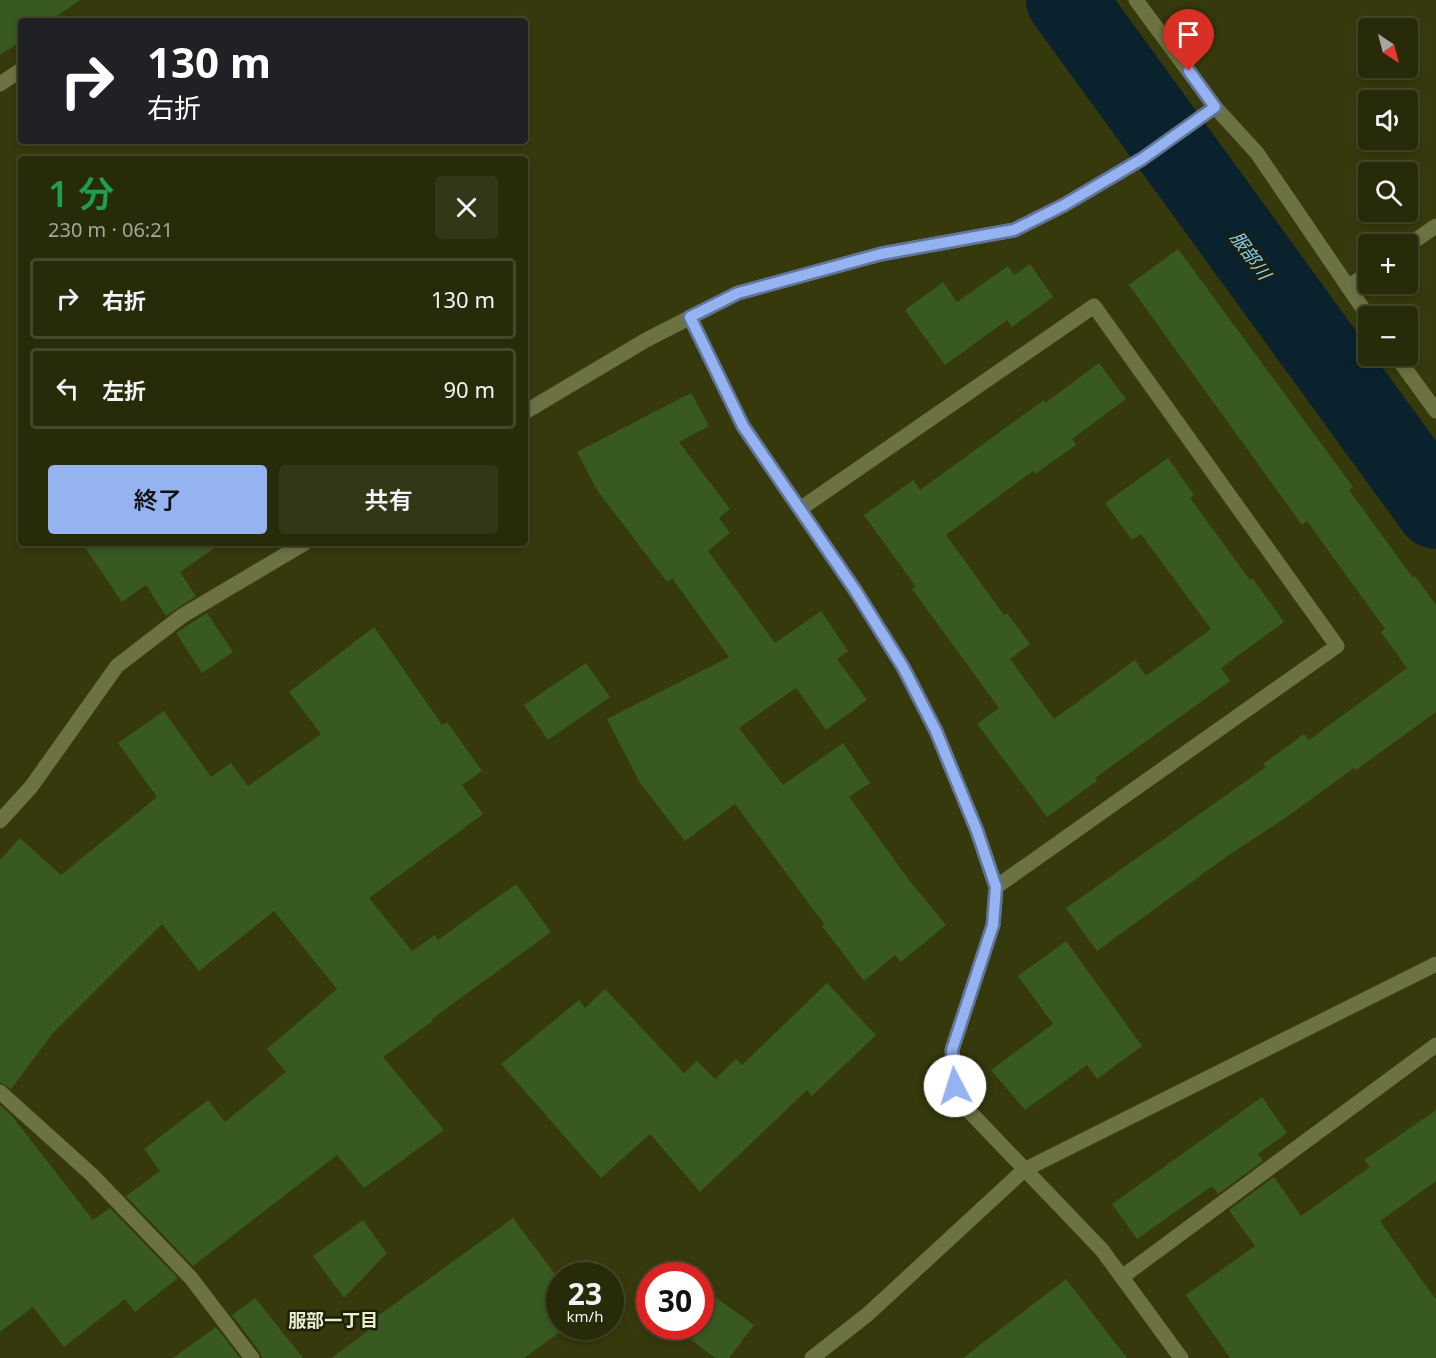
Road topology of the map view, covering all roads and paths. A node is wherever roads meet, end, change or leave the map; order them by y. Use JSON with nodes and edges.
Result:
{"nodes":[{"id":1,"x":1136,"y":0,"type":"edge"},
{"id":2,"x":18,"y":71,"type":"edge"},
{"id":3,"x":0,"y":84,"type":"edge"},
{"id":4,"x":1215,"y":107,"type":"junction"},
{"id":5,"x":1436,"y":226,"type":"edge"},
{"id":6,"x":1418,"y":238,"type":"edge"},
{"id":7,"x":1358,"y":280,"type":"edge"},
{"id":8,"x":1348,"y":287,"type":"junction"},
{"id":9,"x":1361,"y":306,"type":"edge"},
{"id":10,"x":690,"y":317,"type":"junction"},
{"id":11,"x":1403,"y":366,"type":"edge"},
{"id":12,"x":528,"y":410,"type":"edge"},
{"id":13,"x":1436,"y":411,"type":"edge"},
{"id":14,"x":800,"y":509,"type":"junction"},
{"id":15,"x":300,"y":546,"type":"edge"},
{"id":16,"x":0,"y":821,"type":"edge"},
{"id":17,"x":996,"y":887,"type":"junction"},
{"id":18,"x":1436,"y":964,"type":"edge"},
{"id":19,"x":1436,"y":1046,"type":"edge"},
{"id":20,"x":0,"y":1092,"type":"edge"},
{"id":21,"x":1024,"y":1170,"type":"junction"},
{"id":22,"x":1122,"y":1277,"type":"junction"},
{"id":23,"x":252,"y":1358,"type":"edge"},
{"id":24,"x":812,"y":1358,"type":"edge"},
{"id":25,"x":1181,"y":1358,"type":"edge"}],
"edges":[{"from":1,"to":4,"type":"street"},
{"from":2,"to":3,"type":"street"},
{"from":4,"to":8,"type":"street"},
{"from":4,"to":10,"type":"street"},
{"from":5,"to":6,"type":"street"},
{"from":7,"to":8,"type":"street"},
{"from":8,"to":9,"type":"street"},
{"from":10,"to":12,"type":"street"},
{"from":10,"to":14,"type":"street"},
{"from":11,"to":13,"type":"street"},
{"from":14,"to":17,"type":"street"},
{"from":14,"to":17,"type":"street"},
{"from":15,"to":16,"type":"street"},
{"from":17,"to":21,"type":"street"},
{"from":18,"to":21,"type":"street"},
{"from":19,"to":22,"type":"street"},
{"from":20,"to":23,"type":"street"},
{"from":21,"to":22,"type":"street"},
{"from":21,"to":24,"type":"street"},
{"from":22,"to":25,"type":"street"}]}
